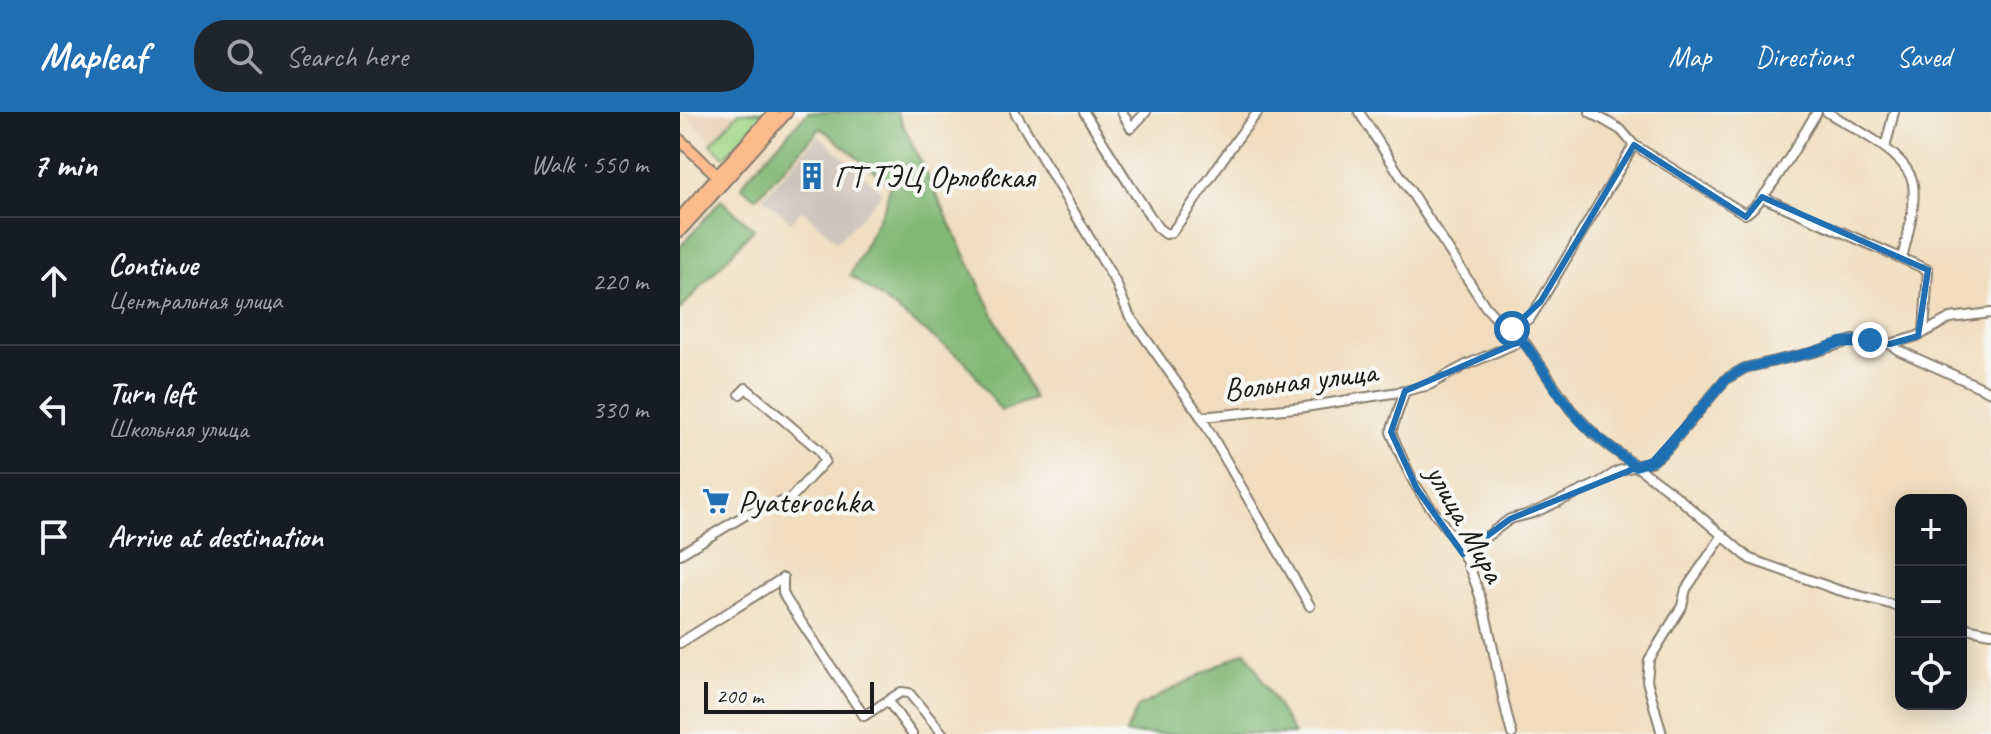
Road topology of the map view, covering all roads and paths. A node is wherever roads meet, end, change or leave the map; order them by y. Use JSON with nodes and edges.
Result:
{"nodes":[{"id":1,"x":774,"y":112,"type":"edge"},
{"id":2,"x":787,"y":112,"type":"edge"},
{"id":3,"x":1015,"y":112,"type":"edge"},
{"id":4,"x":1084,"y":112,"type":"edge"},
{"id":5,"x":1122,"y":112,"type":"edge"},
{"id":6,"x":1146,"y":112,"type":"edge"},
{"id":7,"x":1258,"y":112,"type":"edge"},
{"id":8,"x":1359,"y":112,"type":"edge"},
{"id":9,"x":1817,"y":112,"type":"edge"},
{"id":10,"x":1827,"y":112,"type":"edge"},
{"id":11,"x":1894,"y":112,"type":"edge"},
{"id":12,"x":1594,"y":113,"type":"edge"},
{"id":13,"x":680,"y":140,"type":"edge"},
{"id":14,"x":1634,"y":145,"type":"junction"},
{"id":15,"x":1885,"y":148,"type":"junction"},
{"id":16,"x":721,"y":178,"type":"junction"},
{"id":17,"x":1762,"y":197,"type":"junction"},
{"id":18,"x":680,"y":218,"type":"edge"},
{"id":19,"x":680,"y":231,"type":"edge"},
{"id":20,"x":1902,"y":258,"type":"junction"},
{"id":21,"x":1991,"y":313,"type":"edge"},
{"id":22,"x":1512,"y":329,"type":"junction"},
{"id":23,"x":1924,"y":332,"type":"junction"},
{"id":24,"x":1523,"y":340,"type":"junction"},
{"id":25,"x":1890,"y":344,"type":"junction"},
{"id":26,"x":1405,"y":391,"type":"junction"},
{"id":27,"x":1991,"y":392,"type":"edge"},
{"id":28,"x":740,"y":394,"type":"dead end"},
{"id":29,"x":1201,"y":417,"type":"junction"},
{"id":30,"x":1635,"y":466,"type":"junction"},
{"id":31,"x":1723,"y":535,"type":"junction"},
{"id":32,"x":680,"y":554,"type":"edge"},
{"id":33,"x":1463,"y":554,"type":"junction"},
{"id":34,"x":1895,"y":605,"type":"edge"},
{"id":35,"x":1310,"y":606,"type":"dead end"},
{"id":36,"x":1967,"y":628,"type":"edge"},
{"id":37,"x":1991,"y":633,"type":"edge"},
{"id":38,"x":680,"y":643,"type":"edge"},
{"id":39,"x":888,"y":701,"type":"junction"},
{"id":40,"x":912,"y":734,"type":"edge"},
{"id":41,"x":943,"y":734,"type":"edge"},
{"id":42,"x":1512,"y":734,"type":"edge"},
{"id":43,"x":1662,"y":734,"type":"edge"}],
"edges":[{"from":1,"to":16,"type":"main road"},
{"from":2,"to":16,"type":"main road"},
{"from":3,"to":29,"type":"street"},
{"from":4,"to":7,"type":"street"},
{"from":5,"to":6,"type":"street"},
{"from":8,"to":22,"type":"street"},
{"from":9,"to":17,"type":"street"},
{"from":10,"to":15,"type":"street"},
{"from":11,"to":15,"type":"street"},
{"from":12,"to":14,"type":"street"},
{"from":13,"to":16,"type":"main road"},
{"from":14,"to":17,"type":"street"},
{"from":14,"to":22,"type":"street"},
{"from":15,"to":20,"type":"street"},
{"from":16,"to":18,"type":"main road"},
{"from":16,"to":19,"type":"main road"},
{"from":17,"to":20,"type":"street"},
{"from":20,"to":23,"type":"street"},
{"from":21,"to":23,"type":"street"},
{"from":22,"to":24,"type":"street"},
{"from":23,"to":25,"type":"street"},
{"from":24,"to":26,"type":"street","name":"Вольная улица"},
{"from":24,"to":30,"type":"street"},
{"from":25,"to":27,"type":"street"},
{"from":25,"to":30,"type":"street"},
{"from":26,"to":29,"type":"street","name":"Вольная улица"},
{"from":26,"to":33,"type":"street","name":"улица Мира"},
{"from":28,"to":32,"type":"street"},
{"from":29,"to":35,"type":"street"},
{"from":30,"to":31,"type":"street"},
{"from":30,"to":33,"type":"street"},
{"from":31,"to":34,"type":"street"},
{"from":31,"to":43,"type":"street"},
{"from":33,"to":42,"type":"street","name":"улица Мира"},
{"from":36,"to":37,"type":"street"},
{"from":38,"to":39,"type":"street"},
{"from":39,"to":40,"type":"street"},
{"from":39,"to":41,"type":"street"}]}
